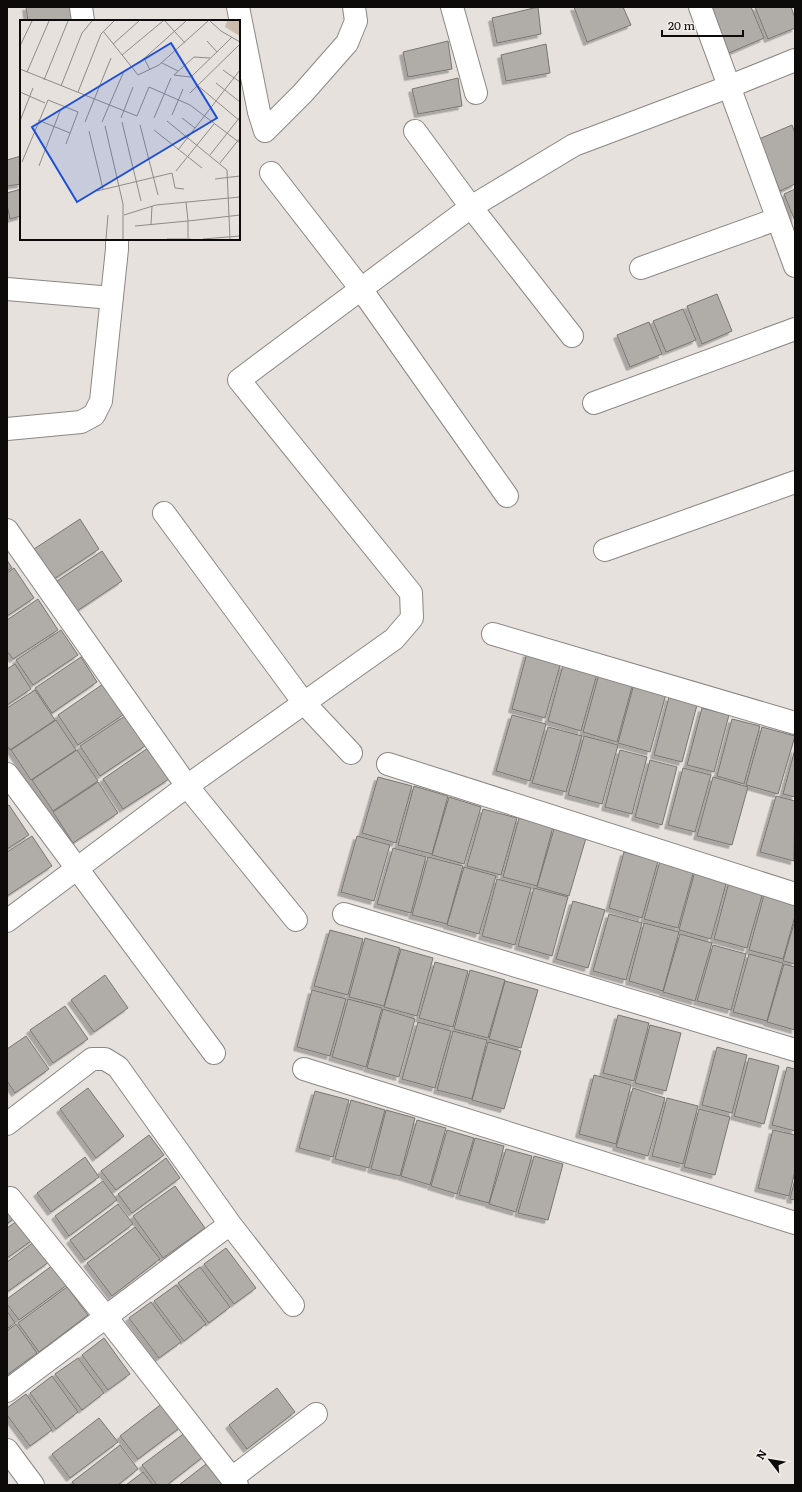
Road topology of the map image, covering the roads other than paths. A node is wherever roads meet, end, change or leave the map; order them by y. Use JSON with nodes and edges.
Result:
{"nodes":[{"id":1,"x":81,"y":7,"type":"edge"},
{"id":2,"x":238,"y":7,"type":"edge"},
{"id":3,"x":354,"y":7,"type":"edge"},
{"id":4,"x":452,"y":7,"type":"edge"},
{"id":5,"x":700,"y":7,"type":"edge"},
{"id":6,"x":83,"y":20,"type":"edge"},
{"id":7,"x":239,"y":20,"type":"edge"},
{"id":8,"x":240,"y":26,"type":"edge"},
{"id":9,"x":795,"y":60,"type":"edge"},
{"id":10,"x":246,"y":82,"type":"edge"},
{"id":11,"x":728,"y":87,"type":"junction"},
{"id":12,"x":476,"y":93,"type":"dead end"},
{"id":13,"x":415,"y":131,"type":"dead end"},
{"id":14,"x":271,"y":173,"type":"dead end"},
{"id":15,"x":471,"y":207,"type":"junction"},
{"id":16,"x":778,"y":219,"type":"junction"},
{"id":17,"x":117,"y":240,"type":"edge"},
{"id":18,"x":795,"y":266,"type":"edge"},
{"id":19,"x":641,"y":268,"type":"dead end"},
{"id":20,"x":7,"y":288,"type":"edge"},
{"id":21,"x":361,"y":289,"type":"junction"},
{"id":22,"x":112,"y":298,"type":"junction"},
{"id":23,"x":795,"y":329,"type":"edge"},
{"id":24,"x":572,"y":336,"type":"dead end"},
{"id":25,"x":594,"y":403,"type":"dead end"},
{"id":26,"x":7,"y":429,"type":"edge"},
{"id":27,"x":795,"y":482,"type":"edge"},
{"id":28,"x":507,"y":496,"type":"dead end"},
{"id":29,"x":164,"y":512,"type":"dead end"},
{"id":30,"x":7,"y":530,"type":"edge"},
{"id":31,"x":605,"y":550,"type":"dead end"},
{"id":32,"x":493,"y":634,"type":"dead end"},
{"id":33,"x":304,"y":703,"type":"junction"},
{"id":34,"x":795,"y":723,"type":"edge"},
{"id":35,"x":351,"y":753,"type":"dead end"},
{"id":36,"x":388,"y":764,"type":"dead end"},
{"id":37,"x":7,"y":774,"type":"edge"},
{"id":38,"x":187,"y":786,"type":"junction"},
{"id":39,"x":77,"y":868,"type":"junction"},
{"id":40,"x":795,"y":894,"type":"edge"},
{"id":41,"x":344,"y":914,"type":"dead end"},
{"id":42,"x":296,"y":920,"type":"dead end"},
{"id":43,"x":7,"y":921,"type":"edge"},
{"id":44,"x":795,"y":1050,"type":"edge"},
{"id":45,"x":214,"y":1053,"type":"dead end"},
{"id":46,"x":304,"y":1069,"type":"dead end"},
{"id":47,"x":7,"y":1124,"type":"edge"},
{"id":48,"x":10,"y":1198,"type":"dead end"},
{"id":49,"x":795,"y":1223,"type":"edge"},
{"id":50,"x":230,"y":1224,"type":"junction"},
{"id":51,"x":293,"y":1305,"type":"dead end"},
{"id":52,"x":106,"y":1317,"type":"junction"},
{"id":53,"x":7,"y":1391,"type":"edge"},
{"id":54,"x":316,"y":1414,"type":"dead end"},
{"id":55,"x":7,"y":1450,"type":"edge"},
{"id":56,"x":235,"y":1482,"type":"edge"},
{"id":57,"x":33,"y":1485,"type":"edge"}],
"edges":[{"from":1,"to":6,"type":"street"},
{"from":2,"to":7,"type":"street"},
{"from":3,"to":10,"type":"street"},
{"from":4,"to":12,"type":"street"},
{"from":5,"to":11,"type":"street"},
{"from":8,"to":10,"type":"street"},
{"from":9,"to":11,"type":"street"},
{"from":11,"to":15,"type":"street"},
{"from":11,"to":16,"type":"street"},
{"from":13,"to":15,"type":"street"},
{"from":14,"to":21,"type":"street"},
{"from":15,"to":21,"type":"street"},
{"from":15,"to":24,"type":"street"},
{"from":16,"to":18,"type":"street"},
{"from":16,"to":19,"type":"street"},
{"from":17,"to":22,"type":"street"},
{"from":20,"to":22,"type":"street"},
{"from":21,"to":28,"type":"street"},
{"from":21,"to":33,"type":"street"},
{"from":22,"to":26,"type":"street"},
{"from":23,"to":25,"type":"street"},
{"from":27,"to":31,"type":"street"},
{"from":29,"to":33,"type":"street"},
{"from":30,"to":38,"type":"street"},
{"from":32,"to":34,"type":"street"},
{"from":33,"to":35,"type":"street"},
{"from":33,"to":38,"type":"street"},
{"from":36,"to":40,"type":"street"},
{"from":37,"to":39,"type":"street"},
{"from":38,"to":39,"type":"street"},
{"from":38,"to":42,"type":"street"},
{"from":39,"to":43,"type":"street"},
{"from":39,"to":45,"type":"street"},
{"from":41,"to":44,"type":"street"},
{"from":46,"to":49,"type":"street"},
{"from":47,"to":50,"type":"street"},
{"from":48,"to":52,"type":"street"},
{"from":50,"to":51,"type":"street"},
{"from":50,"to":52,"type":"street"},
{"from":52,"to":53,"type":"street"},
{"from":52,"to":56,"type":"street"},
{"from":54,"to":56,"type":"street"},
{"from":55,"to":57,"type":"street"}]}
